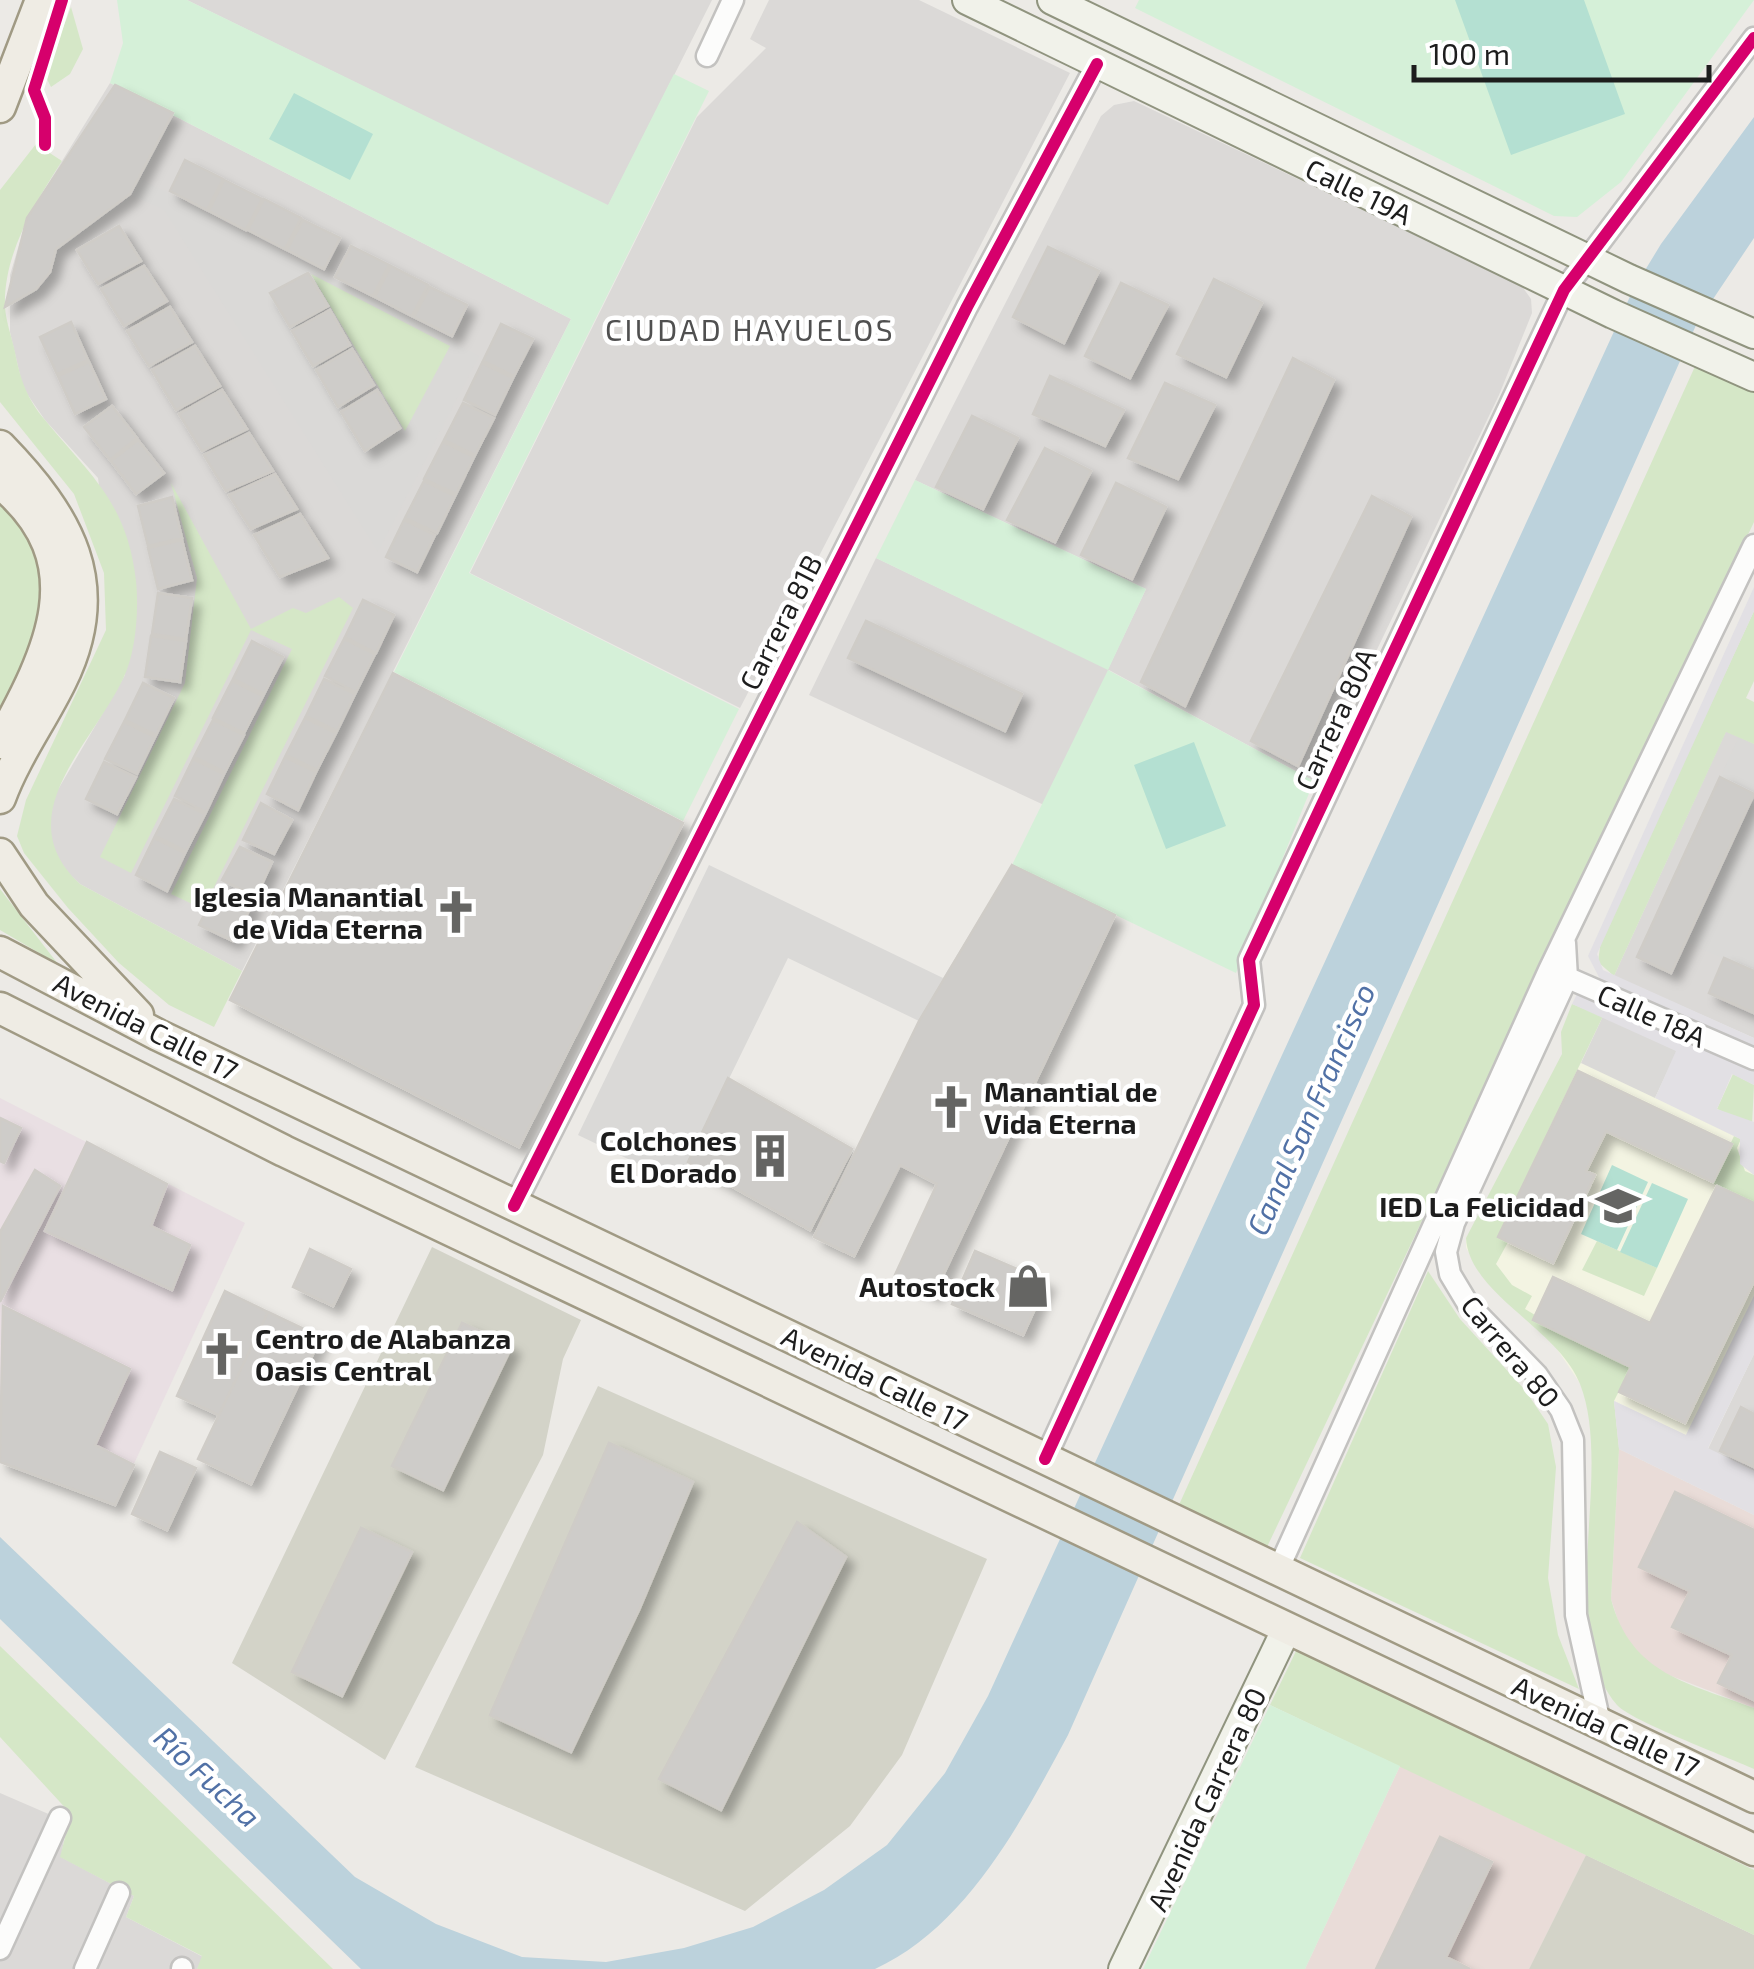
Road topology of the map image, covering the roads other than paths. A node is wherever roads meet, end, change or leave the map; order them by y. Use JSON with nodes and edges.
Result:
{"nodes":[{"id":1,"x":42,"y":0,"type":"edge"},
{"id":2,"x":733,"y":0,"type":"edge"},
{"id":3,"x":966,"y":0,"type":"edge"},
{"id":4,"x":1052,"y":0,"type":"edge"},
{"id":5,"x":1754,"y":38,"type":"edge"},
{"id":6,"x":707,"y":56,"type":"dead end"},
{"id":7,"x":1096,"y":64,"type":"junction"},
{"id":8,"x":0,"y":107,"type":"edge"},
{"id":9,"x":1584,"y":258,"type":"junction"},
{"id":10,"x":1564,"y":290,"type":"junction"},
{"id":11,"x":1754,"y":334,"type":"edge"},
{"id":12,"x":1754,"y":377,"type":"edge"},
{"id":13,"x":0,"y":446,"type":"edge"},
{"id":14,"x":0,"y":483,"type":"edge"},
{"id":15,"x":1754,"y":546,"type":"edge"},
{"id":16,"x":0,"y":743,"type":"edge"},
{"id":17,"x":0,"y":798,"type":"edge"},
{"id":18,"x":0,"y":854,"type":"edge"},
{"id":19,"x":0,"y":952,"type":"edge"},
{"id":20,"x":1558,"y":974,"type":"junction"},
{"id":21,"x":0,"y":1008,"type":"edge"},
{"id":22,"x":158,"y":1034,"type":"junction"},
{"id":23,"x":1754,"y":1059,"type":"edge"},
{"id":24,"x":514,"y":1206,"type":"junction"},
{"id":25,"x":1055,"y":1464,"type":"junction"},
{"id":26,"x":1278,"y":1570,"type":"junction"},
{"id":27,"x":1287,"y":1628,"type":"junction"},
{"id":28,"x":1600,"y":1723,"type":"junction"},
{"id":29,"x":1754,"y":1797,"type":"edge"},
{"id":30,"x":60,"y":1818,"type":"dead end"},
{"id":31,"x":1754,"y":1850,"type":"edge"},
{"id":32,"x":120,"y":1893,"type":"dead end"},
{"id":33,"x":0,"y":1950,"type":"edge"},
{"id":34,"x":86,"y":1969,"type":"edge"},
{"id":35,"x":1123,"y":1969,"type":"edge"}],
"edges":[{"from":1,"to":8,"type":"main road"},
{"from":2,"to":6,"type":"street"},
{"from":3,"to":7,"type":"street","name":"Calle 19A"},
{"from":4,"to":9,"type":"street","name":"Calle 19A"},
{"from":5,"to":9,"type":"street","name":"Carrera 80A"},
{"from":7,"to":10,"type":"street","name":"Calle 19A"},
{"from":7,"to":24,"type":"street","name":"Carrera 81B"},
{"from":9,"to":10,"type":"street","name":"Carrera 80A"},
{"from":9,"to":11,"type":"street","name":"Calle 19A"},
{"from":10,"to":12,"type":"street","name":"Calle 19A"},
{"from":10,"to":25,"type":"street","name":"Carrera 80A"},
{"from":13,"to":17,"type":"main road"},
{"from":14,"to":16,"type":"main road"},
{"from":15,"to":20,"type":"street","name":"Carrera 80"},
{"from":18,"to":22,"type":"main road"},
{"from":19,"to":22,"type":"main road","name":"Avenida Calle 17"},
{"from":20,"to":23,"type":"street","name":"Calle 18A"},
{"from":20,"to":26,"type":"street","name":"Carrera 80"},
{"from":20,"to":28,"type":"street","name":"Carrera 80"},
{"from":21,"to":27,"type":"main road","name":"Avenida Calle 17"},
{"from":22,"to":24,"type":"main road","name":"Avenida Calle 17"},
{"from":24,"to":25,"type":"main road","name":"Avenida Calle 17"},
{"from":25,"to":26,"type":"main road","name":"Avenida Calle 17"},
{"from":26,"to":28,"type":"main road","name":"Avenida Calle 17"},
{"from":27,"to":31,"type":"main road","name":"Avenida Calle 17"},
{"from":27,"to":35,"type":"street","name":"Avenida Carrera 80"},
{"from":28,"to":29,"type":"main road","name":"Avenida Calle 17"},
{"from":30,"to":33,"type":"street"},
{"from":32,"to":34,"type":"street"}]}
